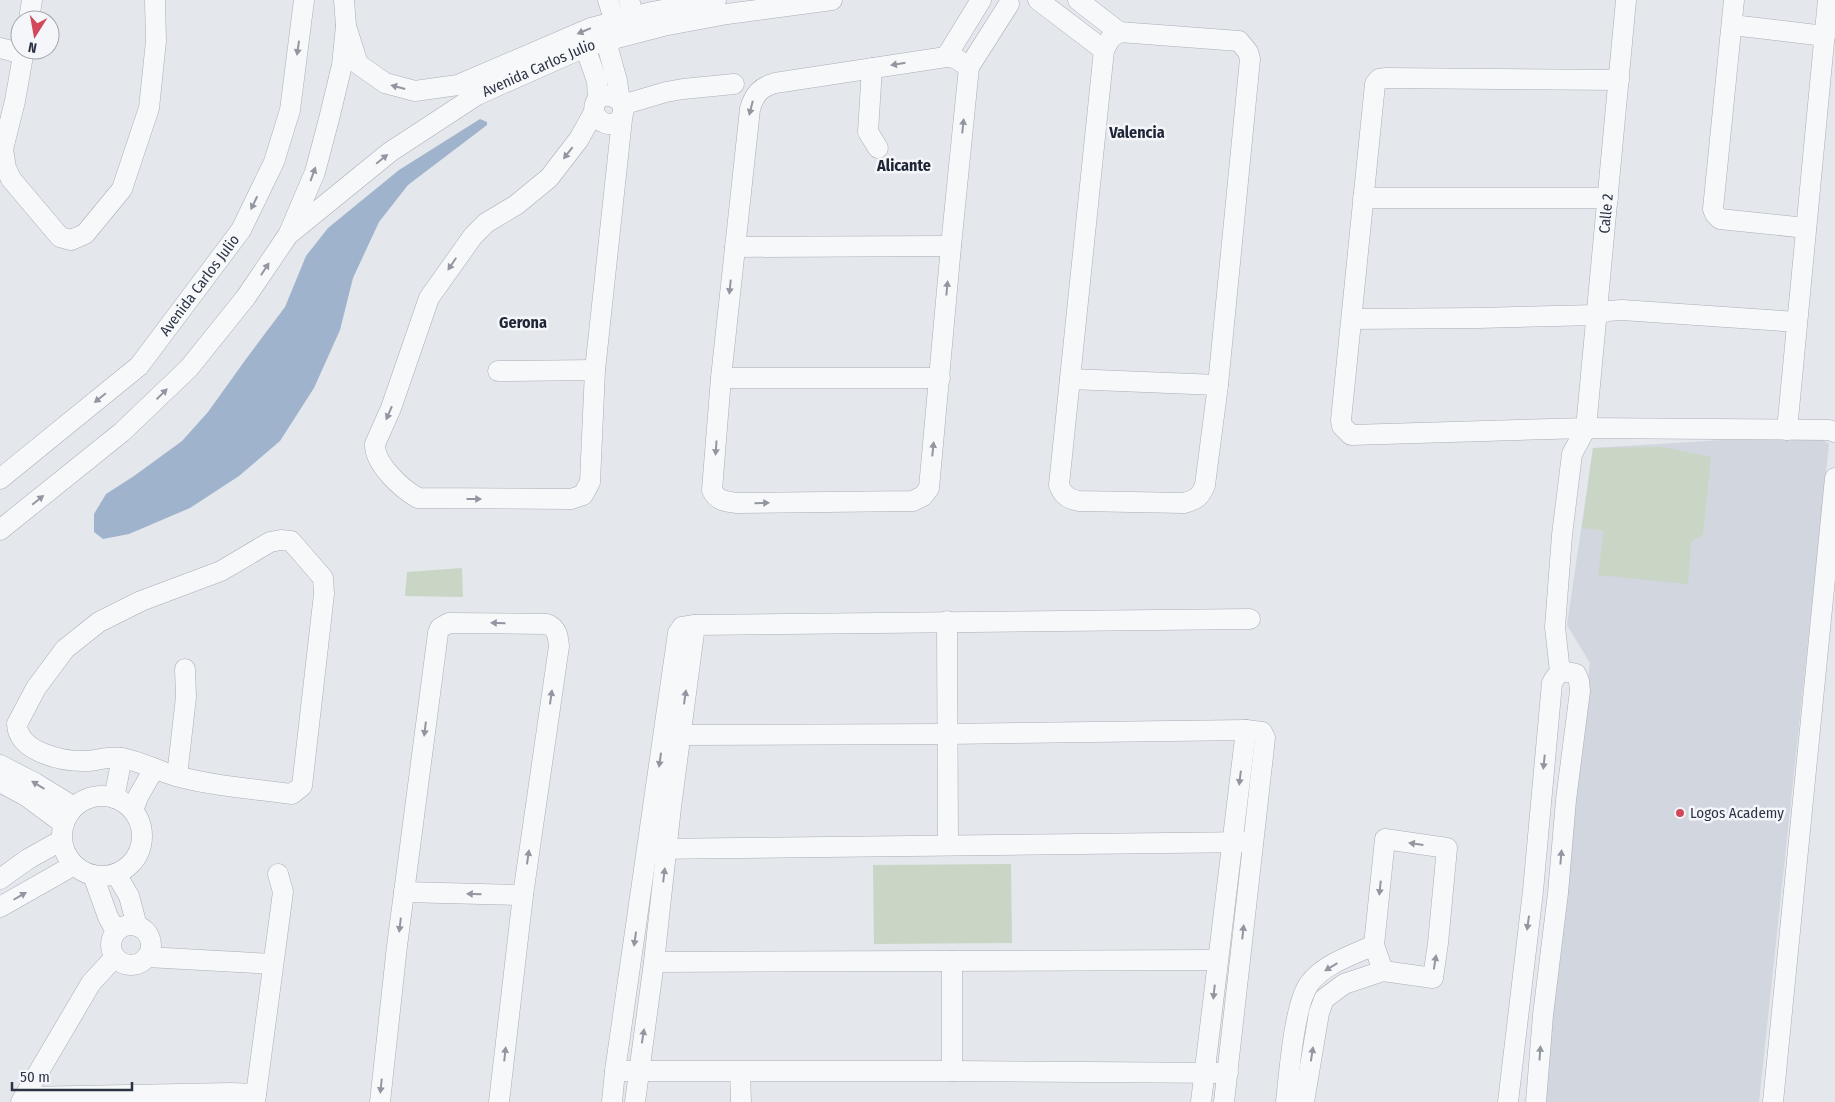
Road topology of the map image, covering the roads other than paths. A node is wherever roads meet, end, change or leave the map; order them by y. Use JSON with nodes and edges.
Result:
{"nodes":[{"id":1,"x":155,"y":0,"type":"edge"},
{"id":2,"x":304,"y":0,"type":"edge"},
{"id":3,"x":344,"y":0,"type":"edge"},
{"id":4,"x":608,"y":0,"type":"edge"},
{"id":5,"x":832,"y":0,"type":"edge"},
{"id":6,"x":981,"y":0,"type":"edge"},
{"id":7,"x":1038,"y":0,"type":"edge"},
{"id":8,"x":1078,"y":0,"type":"edge"},
{"id":9,"x":1626,"y":0,"type":"edge"},
{"id":10,"x":1734,"y":0,"type":"edge"},
{"id":11,"x":1828,"y":0,"type":"edge"},
{"id":12,"x":1008,"y":1,"type":"edge"},
{"id":13,"x":722,"y":5,"type":"edge"},
{"id":14,"x":626,"y":13,"type":"edge"},
{"id":15,"x":1732,"y":25,"type":"junction"},
{"id":16,"x":346,"y":26,"type":"junction"},
{"id":17,"x":1119,"y":32,"type":"junction"},
{"id":18,"x":1825,"y":36,"type":"junction"},
{"id":19,"x":606,"y":41,"type":"junction"},
{"id":20,"x":585,"y":46,"type":"junction"},
{"id":21,"x":1104,"y":50,"type":"junction"},
{"id":22,"x":946,"y":57,"type":"junction"},
{"id":23,"x":23,"y":60,"type":"edge"},
{"id":24,"x":969,"y":67,"type":"junction"},
{"id":25,"x":872,"y":68,"type":"junction"},
{"id":26,"x":1620,"y":80,"type":"junction"},
{"id":27,"x":734,"y":84,"type":"dead end"},
{"id":28,"x":434,"y":89,"type":"junction"},
{"id":29,"x":622,"y":105,"type":"junction"},
{"id":30,"x":596,"y":106,"type":"junction"},
{"id":31,"x":448,"y":114,"type":"junction"},
{"id":32,"x":878,"y":148,"type":"dead end"},
{"id":33,"x":1363,"y":198,"type":"junction"},
{"id":34,"x":1608,"y":198,"type":"junction"},
{"id":35,"x":1806,"y":228,"type":"junction"},
{"id":36,"x":288,"y":234,"type":"junction"},
{"id":37,"x":950,"y":246,"type":"junction"},
{"id":38,"x":735,"y":247,"type":"junction"},
{"id":39,"x":1596,"y":315,"type":"junction"},
{"id":40,"x":1352,"y":319,"type":"junction"},
{"id":41,"x":1797,"y":322,"type":"junction"},
{"id":42,"x":595,"y":370,"type":"junction"},
{"id":43,"x":498,"y":371,"type":"dead end"},
{"id":44,"x":721,"y":378,"type":"junction"},
{"id":45,"x":940,"y":378,"type":"junction"},
{"id":46,"x":1070,"y":379,"type":"junction"},
{"id":47,"x":1218,"y":385,"type":"junction"},
{"id":48,"x":1586,"y":428,"type":"junction"},
{"id":49,"x":1787,"y":430,"type":"junction"},
{"id":50,"x":1835,"y":432,"type":"edge"},
{"id":51,"x":1835,"y":478,"type":"edge"},
{"id":52,"x":0,"y":479,"type":"edge"},
{"id":53,"x":0,"y":530,"type":"edge"},
{"id":54,"x":1250,"y":619,"type":"dead end"},
{"id":55,"x":947,"y":621,"type":"junction"},
{"id":56,"x":695,"y":625,"type":"junction"},
{"id":57,"x":185,"y":669,"type":"dead end"},
{"id":58,"x":1560,"y":672,"type":"junction"},
{"id":59,"x":1550,"y":702,"type":"junction"},
{"id":60,"x":1578,"y":706,"type":"junction"},
{"id":61,"x":1246,"y":730,"type":"junction"},
{"id":62,"x":947,"y":734,"type":"junction"},
{"id":63,"x":680,"y":735,"type":"junction"},
{"id":64,"x":122,"y":758,"type":"junction"},
{"id":65,"x":0,"y":765,"type":"edge"},
{"id":66,"x":154,"y":769,"type":"junction"},
{"id":67,"x":177,"y":776,"type":"junction"},
{"id":68,"x":0,"y":782,"type":"edge"},
{"id":69,"x":114,"y":798,"type":"junction"},
{"id":70,"x":133,"y":810,"type":"junction"},
{"id":71,"x":66,"y":824,"type":"junction"},
{"id":72,"x":1232,"y":842,"type":"junction"},
{"id":73,"x":1253,"y":842,"type":"junction"},
{"id":74,"x":948,"y":846,"type":"junction"},
{"id":75,"x":658,"y":849,"type":"junction"},
{"id":76,"x":74,"y":865,"type":"junction"},
{"id":77,"x":116,"y":874,"type":"junction"},
{"id":78,"x":278,"y":874,"type":"dead end"},
{"id":79,"x":93,"y":875,"type":"junction"},
{"id":80,"x":0,"y":879,"type":"edge"},
{"id":81,"x":1533,"y":891,"type":"junction"},
{"id":82,"x":404,"y":892,"type":"junction"},
{"id":83,"x":1558,"y":893,"type":"junction"},
{"id":84,"x":523,"y":895,"type":"junction"},
{"id":85,"x":0,"y":908,"type":"edge"},
{"id":86,"x":137,"y":926,"type":"junction"},
{"id":87,"x":116,"y":931,"type":"junction"},
{"id":88,"x":1374,"y":944,"type":"junction"},
{"id":89,"x":115,"y":957,"type":"junction"},
{"id":90,"x":148,"y":957,"type":"junction"},
{"id":91,"x":1217,"y":960,"type":"junction"},
{"id":92,"x":952,"y":961,"type":"junction"},
{"id":93,"x":654,"y":962,"type":"junction"},
{"id":94,"x":273,"y":964,"type":"junction"},
{"id":95,"x":1383,"y":971,"type":"junction"},
{"id":96,"x":1518,"y":1013,"type":"junction"},
{"id":97,"x":1543,"y":1015,"type":"junction"},
{"id":98,"x":615,"y":1071,"type":"junction"},
{"id":99,"x":952,"y":1071,"type":"junction"},
{"id":100,"x":638,"y":1072,"type":"junction"},
{"id":101,"x":740,"y":1072,"type":"junction"},
{"id":102,"x":1205,"y":1072,"type":"junction"},
{"id":103,"x":1228,"y":1073,"type":"junction"},
{"id":104,"x":256,"y":1098,"type":"edge"},
{"id":105,"x":22,"y":1099,"type":"edge"},
{"id":106,"x":380,"y":1102,"type":"edge"},
{"id":107,"x":500,"y":1102,"type":"edge"},
{"id":108,"x":612,"y":1102,"type":"edge"},
{"id":109,"x":634,"y":1102,"type":"edge"},
{"id":110,"x":741,"y":1102,"type":"edge"},
{"id":111,"x":1202,"y":1102,"type":"edge"},
{"id":112,"x":1224,"y":1102,"type":"edge"},
{"id":113,"x":1286,"y":1102,"type":"edge"},
{"id":114,"x":1304,"y":1102,"type":"edge"},
{"id":115,"x":1508,"y":1102,"type":"edge"},
{"id":116,"x":1536,"y":1102,"type":"edge"},
{"id":117,"x":1773,"y":1102,"type":"edge"}],
"edges":[{"from":1,"to":23,"type":"street"},
{"from":2,"to":52,"type":"street","name":"Avenida Carlos Julio","one_way":true},
{"from":3,"to":16,"type":"street","name":"Avenida Carlos Julio"},
{"from":4,"to":14,"type":"street"},
{"from":5,"to":13,"type":"street","name":"Avenida Carlos Julio"},
{"from":6,"to":22,"type":"street"},
{"from":7,"to":21,"type":"street"},
{"from":8,"to":17,"type":"street"},
{"from":9,"to":26,"type":"street","name":"Calle 2"},
{"from":10,"to":15,"type":"street"},
{"from":11,"to":18,"type":"street"},
{"from":12,"to":24,"type":"street"},
{"from":13,"to":14,"type":"street","name":"Avenida Carlos Julio"},
{"from":13,"to":19,"type":"street","name":"Avenida Carlos Julio"},
{"from":14,"to":28,"type":"street","name":"Avenida Carlos Julio","one_way":true},
{"from":15,"to":18,"type":"street"},
{"from":15,"to":35,"type":"street"},
{"from":28,"to":16,"type":"street","name":"Avenida Carlos Julio","one_way":true},
{"from":36,"to":16,"type":"street","name":"Avenida Carlos Julio","one_way":true},
{"from":17,"to":21,"type":"street"},
{"from":17,"to":47,"type":"street"},
{"from":18,"to":35,"type":"street"},
{"from":19,"to":20,"type":"street","name":"Avenida Carlos Julio"},
{"from":19,"to":29,"type":"street"},
{"from":20,"to":30,"type":"street"},
{"from":20,"to":31,"type":"street","name":"Avenida Carlos Julio"},
{"from":21,"to":46,"type":"street"},
{"from":22,"to":24,"type":"street"},
{"from":22,"to":25,"type":"street","one_way":true},
{"from":37,"to":24,"type":"street","one_way":true},
{"from":25,"to":32,"type":"street"},
{"from":25,"to":38,"type":"street","one_way":true},
{"from":26,"to":33,"type":"street"},
{"from":26,"to":34,"type":"street","name":"Calle 2"},
{"from":27,"to":29,"type":"street"},
{"from":28,"to":31,"type":"street"},
{"from":29,"to":30,"type":"street"},
{"from":29,"to":42,"type":"street"},
{"from":30,"to":42,"type":"street","one_way":true},
{"from":36,"to":31,"type":"street","name":"Avenida Carlos Julio","one_way":true},
{"from":33,"to":34,"type":"street"},
{"from":33,"to":40,"type":"street"},
{"from":34,"to":39,"type":"street","name":"Calle 2"},
{"from":35,"to":41,"type":"street"},
{"from":53,"to":36,"type":"street","name":"Avenida Carlos Julio","one_way":true},
{"from":37,"to":38,"type":"street"},
{"from":45,"to":37,"type":"street","one_way":true},
{"from":38,"to":44,"type":"street","one_way":true},
{"from":39,"to":40,"type":"street"},
{"from":39,"to":41,"type":"street"},
{"from":39,"to":48,"type":"street","name":"Calle 2"},
{"from":40,"to":48,"type":"street"},
{"from":41,"to":49,"type":"street"},
{"from":42,"to":43,"type":"street"},
{"from":44,"to":45,"type":"street"},
{"from":44,"to":45,"type":"street","one_way":true},
{"from":46,"to":47,"type":"street"},
{"from":46,"to":47,"type":"street"},
{"from":48,"to":49,"type":"street"},
{"from":48,"to":58,"type":"street"},
{"from":49,"to":50,"type":"street"},
{"from":51,"to":117,"type":"street"},
{"from":54,"to":55,"type":"street"},
{"from":55,"to":56,"type":"street"},
{"from":55,"to":62,"type":"street"},
{"from":63,"to":56,"type":"street","one_way":true},
{"from":56,"to":75,"type":"street","one_way":true},
{"from":57,"to":67,"type":"street"},
{"from":58,"to":59,"type":"street"},
{"from":58,"to":60,"type":"street"},
{"from":59,"to":60,"type":"street"},
{"from":59,"to":81,"type":"street","one_way":true},
{"from":83,"to":60,"type":"street","one_way":true},
{"from":61,"to":62,"type":"street"},
{"from":61,"to":72,"type":"street","one_way":true},
{"from":61,"to":73,"type":"street"},
{"from":62,"to":63,"type":"street"},
{"from":62,"to":74,"type":"street"},
{"from":63,"to":75,"type":"street"},
{"from":64,"to":66,"type":"street"},
{"from":64,"to":67,"type":"street"},
{"from":64,"to":69,"type":"street"},
{"from":71,"to":65,"type":"street","one_way":true},
{"from":66,"to":67,"type":"street"},
{"from":66,"to":70,"type":"street"},
{"from":68,"to":71,"type":"street"},
{"from":69,"to":70,"type":"street"},
{"from":69,"to":71,"type":"street"},
{"from":70,"to":77,"type":"street"},
{"from":71,"to":76,"type":"street"},
{"from":71,"to":80,"type":"street"},
{"from":72,"to":73,"type":"street"},
{"from":72,"to":74,"type":"street"},
{"from":72,"to":91,"type":"street"},
{"from":103,"to":73,"type":"street","one_way":true},
{"from":74,"to":75,"type":"street"},
{"from":93,"to":75,"type":"street","one_way":true},
{"from":75,"to":98,"type":"street","one_way":true},
{"from":76,"to":79,"type":"street"},
{"from":85,"to":76,"type":"street","one_way":true},
{"from":77,"to":79,"type":"street"},
{"from":77,"to":86,"type":"street"},
{"from":78,"to":94,"type":"street"},
{"from":79,"to":87,"type":"street"},
{"from":81,"to":83,"type":"street"},
{"from":81,"to":96,"type":"street","one_way":true},
{"from":84,"to":82,"type":"street","one_way":true},
{"from":84,"to":82,"type":"street","one_way":true},
{"from":82,"to":106,"type":"street","one_way":true},
{"from":83,"to":97,"type":"street"},
{"from":107,"to":84,"type":"street","one_way":true},
{"from":86,"to":87,"type":"street"},
{"from":86,"to":90,"type":"street"},
{"from":87,"to":89,"type":"street"},
{"from":88,"to":95,"type":"street"},
{"from":95,"to":88,"type":"street","one_way":true},
{"from":88,"to":113,"type":"street","one_way":true},
{"from":89,"to":90,"type":"street"},
{"from":89,"to":105,"type":"street"},
{"from":90,"to":94,"type":"street"},
{"from":91,"to":92,"type":"street"},
{"from":91,"to":102,"type":"street","one_way":true},
{"from":92,"to":93,"type":"street"},
{"from":92,"to":99,"type":"street"},
{"from":100,"to":93,"type":"street","one_way":true},
{"from":94,"to":104,"type":"street"},
{"from":114,"to":95,"type":"street","one_way":true},
{"from":96,"to":97,"type":"street"},
{"from":96,"to":115,"type":"street"},
{"from":116,"to":97,"type":"street","one_way":true},
{"from":98,"to":100,"type":"street"},
{"from":98,"to":108,"type":"street"},
{"from":99,"to":101,"type":"street"},
{"from":99,"to":102,"type":"street"},
{"from":100,"to":101,"type":"street"},
{"from":100,"to":109,"type":"street"},
{"from":101,"to":110,"type":"street"},
{"from":102,"to":103,"type":"street"},
{"from":102,"to":111,"type":"street"},
{"from":103,"to":112,"type":"street"},
{"from":104,"to":105,"type":"street"}]}
